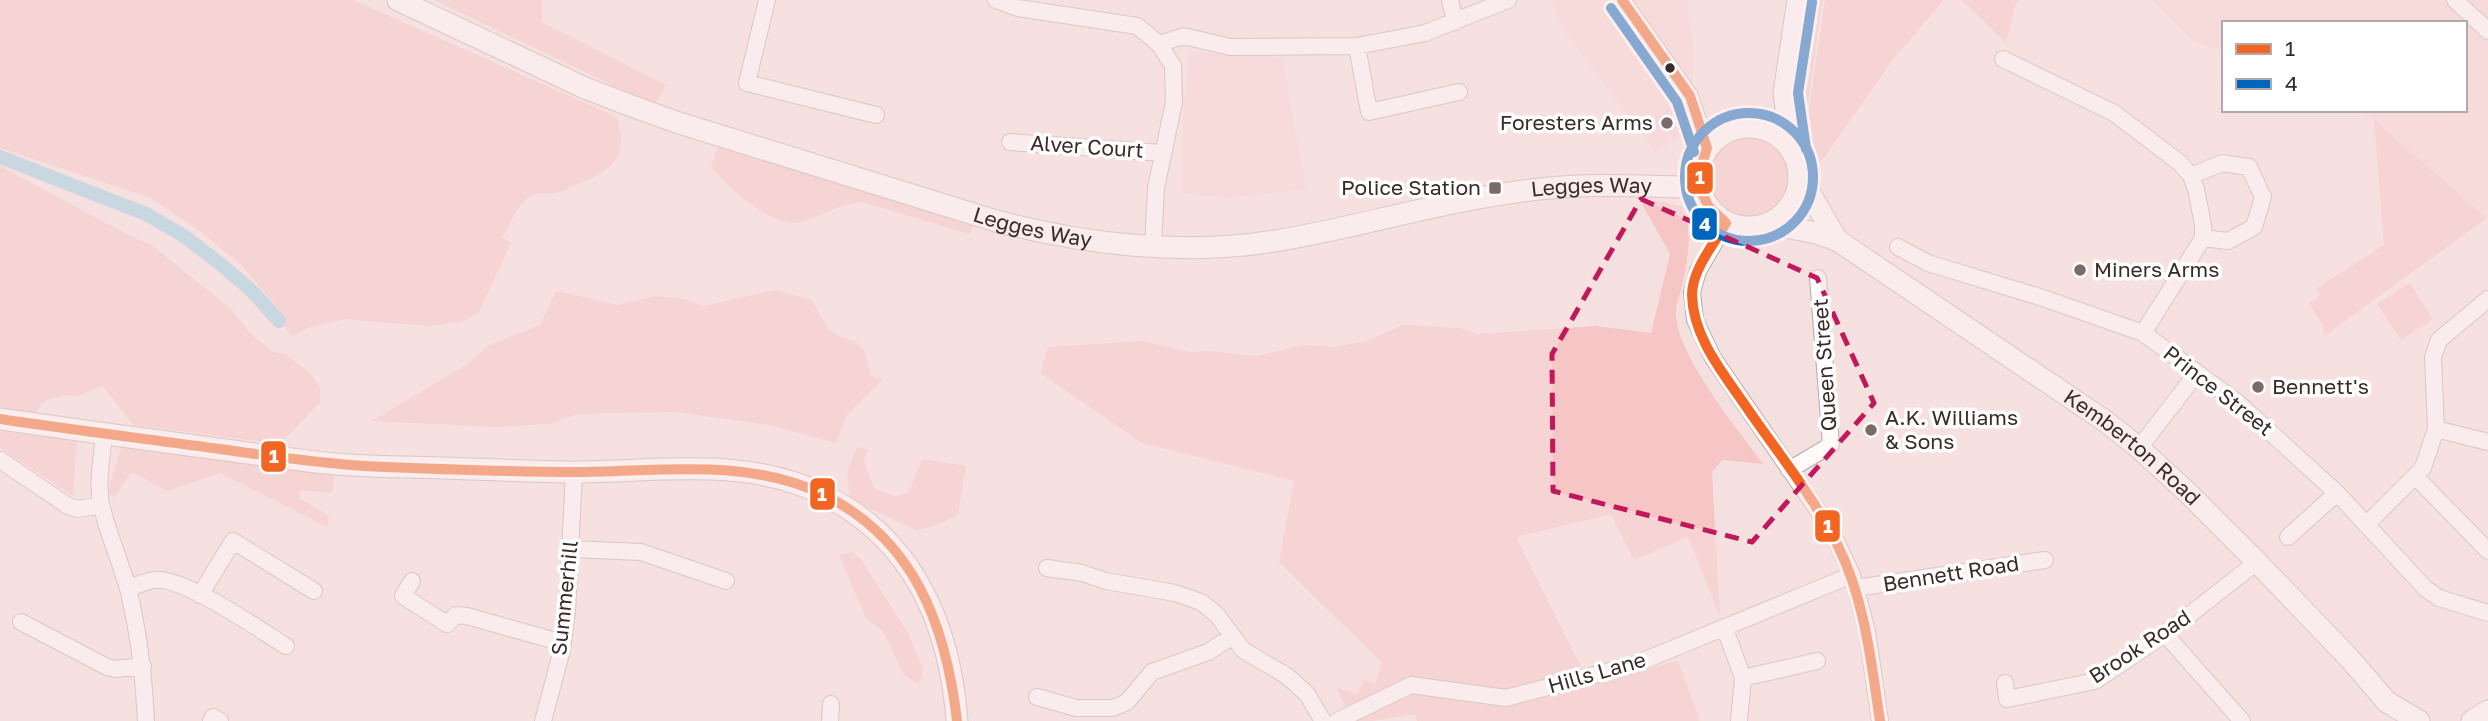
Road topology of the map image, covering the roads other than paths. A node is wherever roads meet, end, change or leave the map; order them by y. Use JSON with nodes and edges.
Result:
{"nodes":[{"id":1,"x":398,"y":0,"type":"edge"},
{"id":2,"x":767,"y":0,"type":"edge"},
{"id":3,"x":996,"y":0,"type":"edge"},
{"id":4,"x":1450,"y":0,"type":"edge"},
{"id":5,"x":1508,"y":0,"type":"edge"},
{"id":6,"x":1622,"y":0,"type":"edge"},
{"id":7,"x":1798,"y":0,"type":"edge"},
{"id":8,"x":2455,"y":0,"type":"edge"},
{"id":9,"x":1455,"y":22,"type":"junction"},
{"id":10,"x":2488,"y":31,"type":"edge"},
{"id":11,"x":1159,"y":44,"type":"junction"},
{"id":12,"x":1357,"y":46,"type":"junction"},
{"id":13,"x":2003,"y":59,"type":"dead end"},
{"id":14,"x":1460,"y":92,"type":"dead end"},
{"id":15,"x":1784,"y":93,"type":"junction"},
{"id":16,"x":876,"y":115,"type":"dead end"},
{"id":17,"x":1755,"y":127,"type":"junction"},
{"id":18,"x":1010,"y":142,"type":"dead end"},
{"id":19,"x":1707,"y":148,"type":"junction"},
{"id":20,"x":1792,"y":151,"type":"junction"},
{"id":21,"x":1164,"y":153,"type":"junction"},
{"id":22,"x":1800,"y":176,"type":"junction"},
{"id":23,"x":2191,"y":176,"type":"junction"},
{"id":24,"x":1699,"y":187,"type":"junction"},
{"id":25,"x":1726,"y":223,"type":"junction"},
{"id":26,"x":1770,"y":224,"type":"junction"},
{"id":27,"x":2203,"y":238,"type":"junction"},
{"id":28,"x":1837,"y":240,"type":"junction"},
{"id":29,"x":1153,"y":246,"type":"junction"},
{"id":30,"x":1898,"y":247,"type":"dead end"},
{"id":31,"x":1818,"y":278,"type":"dead end"},
{"id":32,"x":2488,"y":299,"type":"edge"},
{"id":33,"x":2143,"y":333,"type":"junction"},
{"id":34,"x":2197,"y":373,"type":"junction"},
{"id":35,"x":0,"y":419,"type":"edge"},
{"id":36,"x":2436,"y":429,"type":"junction"},
{"id":37,"x":104,"y":434,"type":"junction"},
{"id":38,"x":2488,"y":442,"type":"edge"},
{"id":39,"x":2139,"y":448,"type":"junction"},
{"id":40,"x":0,"y":460,"type":"edge"},
{"id":41,"x":1789,"y":470,"type":"junction"},
{"id":42,"x":574,"y":472,"type":"junction"},
{"id":43,"x":2415,"y":476,"type":"junction"},
{"id":44,"x":2337,"y":493,"type":"junction"},
{"id":45,"x":102,"y":505,"type":"junction"},
{"id":46,"x":2366,"y":525,"type":"junction"},
{"id":47,"x":2288,"y":537,"type":"dead end"},
{"id":48,"x":2485,"y":542,"type":"edge"},
{"id":49,"x":572,"y":549,"type":"junction"},
{"id":50,"x":2045,"y":560,"type":"dead end"},
{"id":51,"x":2257,"y":562,"type":"junction"},
{"id":52,"x":1047,"y":568,"type":"dead end"},
{"id":53,"x":412,"y":581,"type":"dead end"},
{"id":54,"x":726,"y":581,"type":"dead end"},
{"id":55,"x":1854,"y":582,"type":"junction"},
{"id":56,"x":128,"y":589,"type":"junction"},
{"id":57,"x":314,"y":591,"type":"dead end"},
{"id":58,"x":200,"y":595,"type":"junction"},
{"id":59,"x":2488,"y":613,"type":"edge"},
{"id":60,"x":21,"y":622,"type":"dead end"},
{"id":61,"x":1725,"y":629,"type":"junction"},
{"id":62,"x":2165,"y":634,"type":"junction"},
{"id":63,"x":1233,"y":636,"type":"junction"},
{"id":64,"x":563,"y":643,"type":"junction"},
{"id":65,"x":286,"y":646,"type":"dead end"},
{"id":66,"x":1817,"y":661,"type":"dead end"},
{"id":67,"x":143,"y":666,"type":"junction"},
{"id":68,"x":1743,"y":678,"type":"junction"},
{"id":69,"x":1037,"y":697,"type":"dead end"},
{"id":70,"x":2007,"y":699,"type":"dead end"},
{"id":71,"x":831,"y":704,"type":"dead end"},
{"id":72,"x":2488,"y":711,"type":"edge"},
{"id":73,"x":2389,"y":712,"type":"edge"},
{"id":74,"x":146,"y":721,"type":"edge"},
{"id":75,"x":211,"y":721,"type":"edge"},
{"id":76,"x":220,"y":721,"type":"edge"},
{"id":77,"x":543,"y":721,"type":"edge"},
{"id":78,"x":830,"y":721,"type":"edge"},
{"id":79,"x":957,"y":721,"type":"edge"},
{"id":80,"x":1323,"y":721,"type":"edge"},
{"id":81,"x":1337,"y":721,"type":"edge"},
{"id":82,"x":1739,"y":721,"type":"edge"},
{"id":83,"x":1880,"y":721,"type":"edge"},
{"id":84,"x":2242,"y":721,"type":"edge"},
{"id":85,"x":2419,"y":721,"type":"edge"},
{"id":86,"x":2472,"y":721,"type":"edge"}],
"edges":[{"from":1,"to":29,"type":"street","name":"Legges Way"},
{"from":2,"to":16,"type":"street"},
{"from":3,"to":11,"type":"street"},
{"from":4,"to":9,"type":"street"},
{"from":5,"to":9,"type":"street"},
{"from":6,"to":19,"type":"street"},
{"from":7,"to":15,"type":"street"},
{"from":8,"to":10,"type":"street"},
{"from":9,"to":12,"type":"street"},
{"from":11,"to":12,"type":"street"},
{"from":11,"to":21,"type":"street"},
{"from":12,"to":14,"type":"street"},
{"from":13,"to":23,"type":"street"},
{"from":15,"to":17,"type":"street"},
{"from":15,"to":20,"type":"street"},
{"from":17,"to":19,"type":"street"},
{"from":17,"to":20,"type":"street"},
{"from":18,"to":21,"type":"street","name":"Alver Court"},
{"from":19,"to":24,"type":"street"},
{"from":20,"to":22,"type":"street"},
{"from":21,"to":29,"type":"street"},
{"from":22,"to":26,"type":"street"},
{"from":22,"to":28,"type":"street","name":"Kemberton Road"},
{"from":23,"to":27,"type":"street"},
{"from":23,"to":27,"type":"street"},
{"from":24,"to":25,"type":"street"},
{"from":24,"to":29,"type":"street","name":"Legges Way"},
{"from":25,"to":26,"type":"street"},
{"from":25,"to":41,"type":"street"},
{"from":26,"to":28,"type":"street","name":"Kemberton Road"},
{"from":27,"to":33,"type":"street"},
{"from":28,"to":39,"type":"street","name":"Kemberton Road"},
{"from":30,"to":33,"type":"street","name":"Prince Street"},
{"from":31,"to":41,"type":"street","name":"Queen Street"},
{"from":32,"to":36,"type":"street"},
{"from":33,"to":34,"type":"street","name":"Prince Street"},
{"from":34,"to":39,"type":"street"},
{"from":34,"to":44,"type":"street","name":"Prince Street"},
{"from":35,"to":37,"type":"street"},
{"from":36,"to":38,"type":"street"},
{"from":36,"to":43,"type":"street"},
{"from":37,"to":42,"type":"street"},
{"from":37,"to":45,"type":"street"},
{"from":39,"to":51,"type":"street","name":"Kemberton Road"},
{"from":40,"to":45,"type":"street"},
{"from":41,"to":55,"type":"street"},
{"from":42,"to":49,"type":"street","name":"Summerhill"},
{"from":42,"to":79,"type":"street"},
{"from":43,"to":46,"type":"street"},
{"from":43,"to":48,"type":"street"},
{"from":44,"to":46,"type":"street","name":"Prince Street"},
{"from":44,"to":47,"type":"street"},
{"from":45,"to":56,"type":"street"},
{"from":46,"to":59,"type":"street","name":"Prince Street"},
{"from":49,"to":54,"type":"street"},
{"from":49,"to":64,"type":"street","name":"Summerhill"},
{"from":50,"to":55,"type":"street","name":"Bennett Road"},
{"from":51,"to":62,"type":"street","name":"Brook Road"},
{"from":51,"to":73,"type":"street","name":"Kemberton Road"},
{"from":52,"to":63,"type":"street"},
{"from":53,"to":64,"type":"street"},
{"from":55,"to":61,"type":"street","name":"Hills Lane"},
{"from":55,"to":83,"type":"street"},
{"from":56,"to":58,"type":"street"},
{"from":56,"to":67,"type":"street"},
{"from":57,"to":58,"type":"street"},
{"from":58,"to":65,"type":"street"},
{"from":60,"to":67,"type":"street"},
{"from":61,"to":68,"type":"street"},
{"from":61,"to":81,"type":"street","name":"Hills Lane"},
{"from":62,"to":70,"type":"street","name":"Brook Road"},
{"from":62,"to":84,"type":"street"},
{"from":63,"to":69,"type":"street"},
{"from":63,"to":80,"type":"street"},
{"from":64,"to":77,"type":"street","name":"Summerhill"},
{"from":66,"to":68,"type":"street"},
{"from":67,"to":74,"type":"street"},
{"from":68,"to":82,"type":"street"},
{"from":71,"to":78,"type":"street"},
{"from":72,"to":86,"type":"street"},
{"from":73,"to":85,"type":"street","name":"Kemberton Road"},
{"from":75,"to":76,"type":"street"}]}
